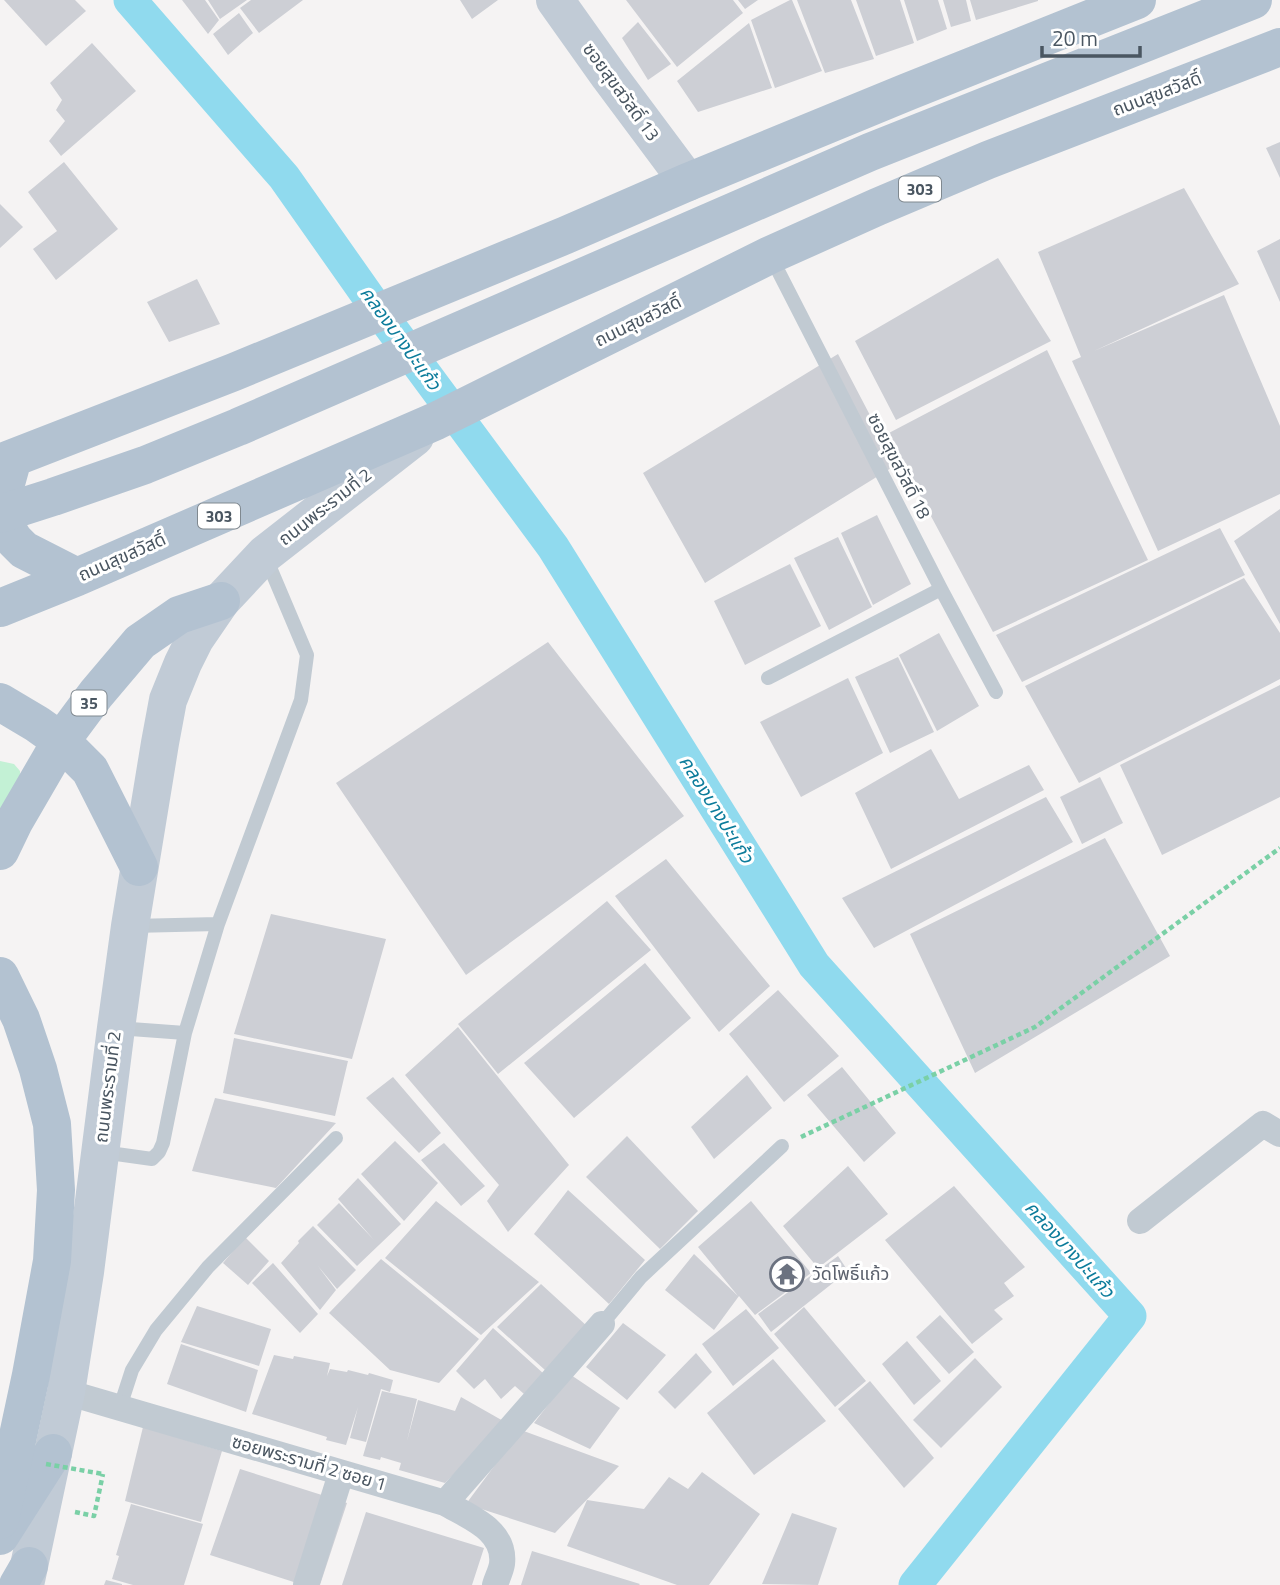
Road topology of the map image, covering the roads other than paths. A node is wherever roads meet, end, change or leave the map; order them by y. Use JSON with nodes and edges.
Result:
{"nodes":[{"id":1,"x":1138,"y":0,"type":"edge"},
{"id":2,"x":1253,"y":0,"type":"edge"},
{"id":3,"x":562,"y":3,"type":"edge"},
{"id":4,"x":1280,"y":47,"type":"edge"},
{"id":5,"x":688,"y":182,"type":"junction"},
{"id":6,"x":770,"y":255,"type":"junction"},
{"id":7,"x":436,"y":421,"type":"junction"},
{"id":8,"x":7,"y":461,"type":"edge"},
{"id":9,"x":0,"y":514,"type":"edge"},
{"id":10,"x":265,"y":554,"type":"junction"},
{"id":11,"x":77,"y":577,"type":"junction"},
{"id":12,"x":941,"y":589,"type":"junction"},
{"id":13,"x":221,"y":600,"type":"junction"},
{"id":14,"x":0,"y":608,"type":"edge"},
{"id":15,"x":768,"y":678,"type":"dead end"},
{"id":16,"x":996,"y":692,"type":"dead end"},
{"id":17,"x":0,"y":702,"type":"edge"},
{"id":18,"x":0,"y":728,"type":"edge"},
{"id":19,"x":49,"y":732,"type":"junction"},
{"id":20,"x":0,"y":851,"type":"edge"},
{"id":21,"x":139,"y":867,"type":"junction"},
{"id":22,"x":218,"y":924,"type":"junction"},
{"id":23,"x":131,"y":926,"type":"junction"},
{"id":24,"x":0,"y":976,"type":"edge"},
{"id":25,"x":116,"y":1028,"type":"junction"},
{"id":26,"x":185,"y":1033,"type":"junction"},
{"id":27,"x":1280,"y":1134,"type":"edge"},
{"id":28,"x":336,"y":1138,"type":"dead end"},
{"id":29,"x":782,"y":1146,"type":"road end"},
{"id":30,"x":100,"y":1151,"type":"junction"},
{"id":31,"x":1140,"y":1221,"type":"dead end"},
{"id":32,"x":602,"y":1324,"type":"joint"},
{"id":33,"x":66,"y":1392,"type":"junction"},
{"id":34,"x":120,"y":1407,"type":"junction"},
{"id":35,"x":46,"y":1458,"type":"junction"},
{"id":36,"x":341,"y":1474,"type":"junction"},
{"id":37,"x":446,"y":1503,"type":"junction"},
{"id":38,"x":0,"y":1520,"type":"edge"},
{"id":39,"x":0,"y":1536,"type":"edge"},
{"id":40,"x":24,"y":1579,"type":"edge"},
{"id":41,"x":306,"y":1585,"type":"edge"},
{"id":42,"x":495,"y":1585,"type":"edge"}],
"edges":[{"from":1,"to":5,"type":"main road"},
{"from":2,"to":9,"type":"main road","bridge":true},
{"from":3,"to":5,"type":"main road","name":"ซอยสุขสวัสดิ์ 13"},
{"from":4,"to":6,"type":"main road","name":"ถนนสุขสวัสดิ์","number":"303"},
{"from":5,"to":8,"type":"main road"},
{"from":6,"to":7,"type":"main road","name":"ถนนสุขสวัสดิ์","number":"303"},
{"from":6,"to":12,"type":"lane","name":"ซอยสุขสวัสดิ์ 18"},
{"from":7,"to":10,"type":"main road","name":"ถนนพระรามที่ 2","number":"35"},
{"from":7,"to":11,"type":"main road","name":"ถนนสุขสวัสดิ์","number":"303"},
{"from":8,"to":11,"type":"main road"},
{"from":10,"to":13,"type":"main road","name":"ถนนพระรามที่ 2","number":"35"},
{"from":10,"to":22,"type":"lane"},
{"from":11,"to":14,"type":"main road","name":"ถนนสุขสวัสดิ์","number":"303"},
{"from":12,"to":15,"type":"lane"},
{"from":12,"to":16,"type":"lane","name":"ซอยสุขสวัสดิ์ 18"},
{"from":13,"to":19,"type":"main road","name":"ถนนพระรามที่ 2","number":"35"},
{"from":13,"to":21,"type":"main road","name":"ถนนพระรามที่ 2","number":"35"},
{"from":17,"to":19,"type":"main road"},
{"from":18,"to":19,"type":"main road"},
{"from":19,"to":20,"type":"main road","name":"ถนนพระรามที่ 2","number":"35"},
{"from":19,"to":21,"type":"main road"},
{"from":21,"to":23,"type":"main road","name":"ถนนพระรามที่ 2","number":"35"},
{"from":22,"to":23,"type":"lane"},
{"from":22,"to":26,"type":"lane"},
{"from":23,"to":25,"type":"main road","name":"ถนนพระรามที่ 2","number":"35"},
{"from":24,"to":38,"type":"main road","bridge":true},
{"from":25,"to":26,"type":"lane"},
{"from":25,"to":30,"type":"main road","name":"ถนนพระรามที่ 2","number":"35"},
{"from":26,"to":30,"type":"lane"},
{"from":27,"to":31,"type":"street"},
{"from":28,"to":34,"type":"lane"},
{"from":29,"to":32,"type":"lane"},
{"from":30,"to":33,"type":"main road","name":"ถนนพระรามที่ 2","number":"35"},
{"from":32,"to":37,"type":"street"},
{"from":33,"to":34,"type":"street","name":"ซอยพระรามที่ 2 ซอย 1"},
{"from":33,"to":35,"type":"main road","name":"ถนนพระรามที่ 2","number":"35"},
{"from":34,"to":36,"type":"street","name":"ซอยพระรามที่ 2 ซอย 1"},
{"from":35,"to":39,"type":"main road"},
{"from":35,"to":40,"type":"main road","name":"ถนนพระรามที่ 2","number":"35"},
{"from":36,"to":37,"type":"street","name":"ซอยพระรามที่ 2 ซอย 1"},
{"from":36,"to":41,"type":"street"},
{"from":37,"to":42,"type":"street","name":"ซอยพระรามที่ 2 ซอย 1"}]}
